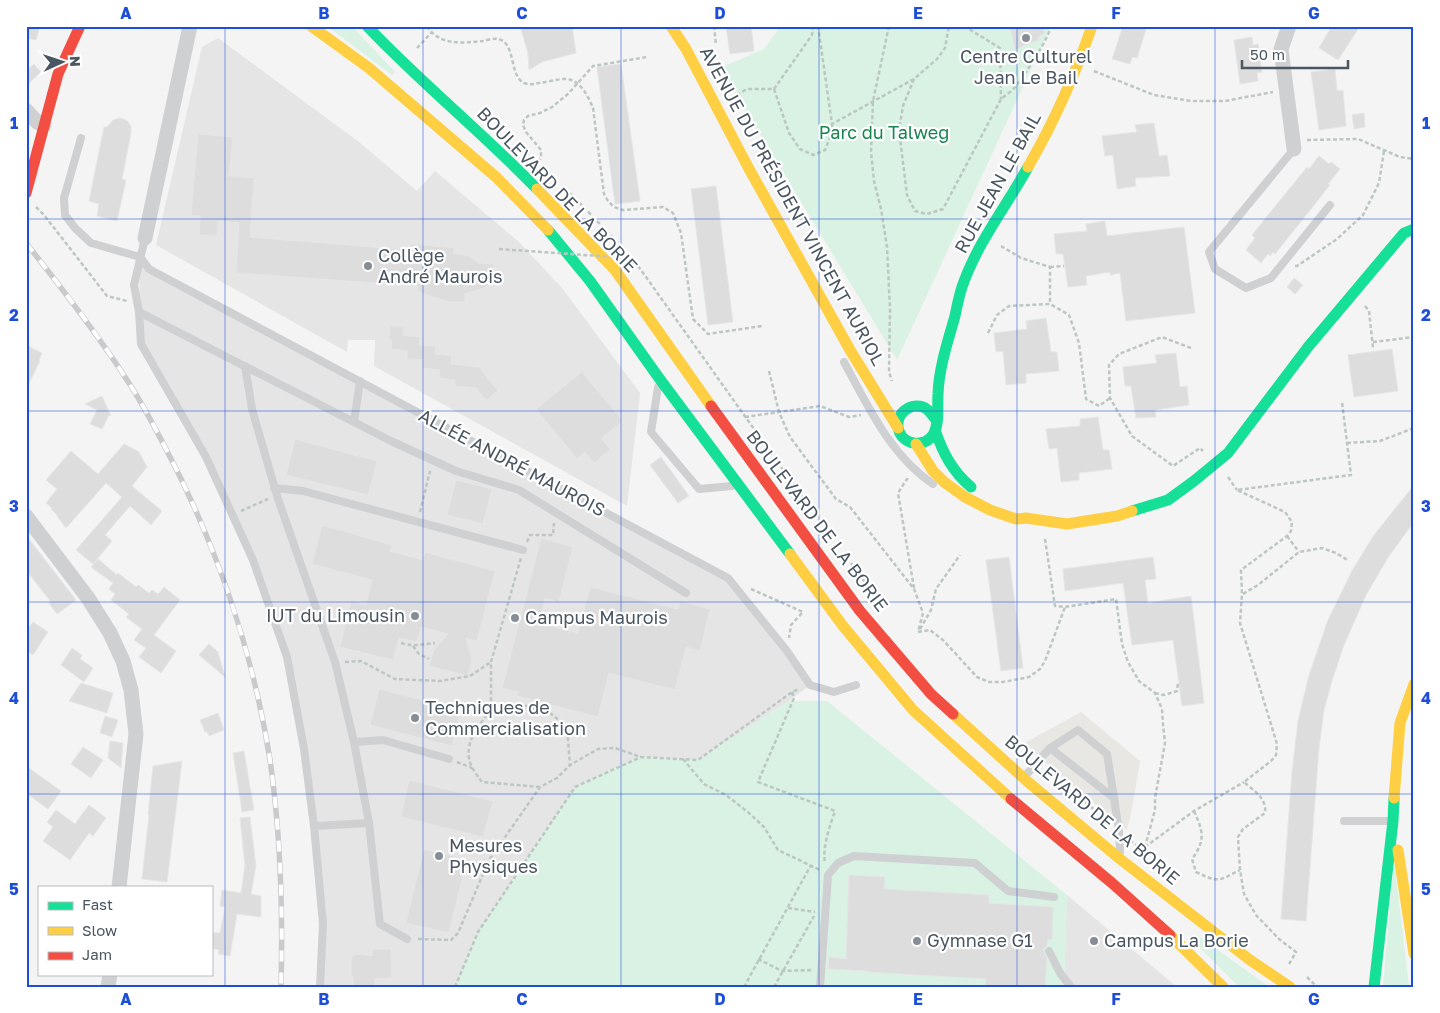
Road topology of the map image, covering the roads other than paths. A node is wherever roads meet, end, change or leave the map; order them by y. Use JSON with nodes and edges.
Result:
{"nodes":[{"id":1,"x":80,"y":26,"type":"edge"},
{"id":2,"x":190,"y":26,"type":"edge"},
{"id":3,"x":311,"y":26,"type":"edge"},
{"id":4,"x":367,"y":26,"type":"edge"},
{"id":5,"x":671,"y":26,"type":"edge"},
{"id":6,"x":1092,"y":26,"type":"edge"},
{"id":7,"x":1289,"y":26,"type":"edge"},
{"id":8,"x":64,"y":36,"type":"dead end"},
{"id":9,"x":58,"y":74,"type":"junction"},
{"id":10,"x":26,"y":110,"type":"edge"},
{"id":11,"x":44,"y":125,"type":"junction"},
{"id":12,"x":81,"y":138,"type":"dead end"},
{"id":13,"x":1294,"y":144,"type":"joint"},
{"id":14,"x":29,"y":197,"type":"edge"},
{"id":15,"x":1330,"y":206,"type":"dead end"},
{"id":16,"x":1408,"y":227,"type":"edge"},
{"id":17,"x":145,"y":238,"type":"joint"},
{"id":18,"x":140,"y":257,"type":"junction"},
{"id":19,"x":814,"y":285,"type":"junction"},
{"id":20,"x":814,"y":300,"type":"dead end"},
{"id":21,"x":138,"y":308,"type":"junction"},
{"id":22,"x":840,"y":354,"type":"dead end"},
{"id":23,"x":245,"y":366,"type":"junction"},
{"id":24,"x":660,"y":378,"type":"junction"},
{"id":25,"x":360,"y":381,"type":"junction"},
{"id":26,"x":938,"y":389,"type":"junction"},
{"id":27,"x":883,"y":402,"type":"junction"},
{"id":28,"x":913,"y":407,"type":"junction"},
{"id":29,"x":354,"y":422,"type":"junction"},
{"id":30,"x":935,"y":425,"type":"junction"},
{"id":31,"x":898,"y":428,"type":"junction"},
{"id":32,"x":916,"y":444,"type":"junction"},
{"id":33,"x":739,"y":485,"type":"junction"},
{"id":34,"x":274,"y":488,"type":"junction"},
{"id":35,"x":26,"y":516,"type":"edge"},
{"id":36,"x":1023,"y":523,"type":"junction"},
{"id":37,"x":1067,"y":524,"type":"junction"},
{"id":38,"x":1044,"y":530,"type":"road end"},
{"id":39,"x":523,"y":550,"type":"road end"},
{"id":40,"x":686,"y":593,"type":"dead end"},
{"id":41,"x":1414,"y":684,"type":"edge"},
{"id":42,"x":856,"y":685,"type":"dead end"},
{"id":43,"x":354,"y":742,"type":"junction"},
{"id":44,"x":1050,"y":748,"type":"junction"},
{"id":45,"x":449,"y":759,"type":"road end"},
{"id":46,"x":1023,"y":778,"type":"junction"},
{"id":47,"x":1114,"y":798,"type":"junction"},
{"id":48,"x":1344,"y":821,"type":"dead end"},
{"id":49,"x":1393,"y":822,"type":"junction"},
{"id":50,"x":369,"y":823,"type":"junction"},
{"id":51,"x":314,"y":826,"type":"junction"},
{"id":52,"x":1120,"y":859,"type":"junction"},
{"id":53,"x":119,"y":886,"type":"edge"},
{"id":54,"x":1054,"y":897,"type":"dead end"},
{"id":55,"x":407,"y":939,"type":"road end"},
{"id":56,"x":1049,"y":951,"type":"dead end"},
{"id":57,"x":1414,"y":954,"type":"edge"},
{"id":58,"x":320,"y":987,"type":"edge"},
{"id":59,"x":820,"y":987,"type":"edge"},
{"id":60,"x":1070,"y":987,"type":"edge"},
{"id":61,"x":1223,"y":987,"type":"edge"},
{"id":62,"x":1290,"y":987,"type":"edge"},
{"id":63,"x":1374,"y":987,"type":"edge"}],
"edges":[{"from":1,"to":9,"type":"main road"},
{"from":2,"to":17,"type":"street"},
{"from":3,"to":24,"type":"main road","name":"BOULEVARD DE LA BORIE"},
{"from":4,"to":46,"type":"main road","name":"BOULEVARD DE LA BORIE"},
{"from":5,"to":19,"type":"main road","name":"AVENUE DU PRÉSIDENT VINCENT AURIOL"},
{"from":6,"to":26,"type":"main road","name":"RUE JEAN LE BAIL"},
{"from":7,"to":13,"type":"street"},
{"from":8,"to":9,"type":"main road"},
{"from":9,"to":11,"type":"main road"},
{"from":10,"to":11,"type":"street"},
{"from":11,"to":14,"type":"main road"},
{"from":12,"to":18,"type":"lane"},
{"from":13,"to":15,"type":"lane"},
{"from":16,"to":37,"type":"main road"},
{"from":17,"to":18,"type":"lane"},
{"from":18,"to":21,"type":"lane"},
{"from":18,"to":25,"type":"lane","name":"ALLÉE ANDRÉ MAUROIS"},
{"from":19,"to":20,"type":"lane"},
{"from":19,"to":27,"type":"main road","name":"AVENUE DU PRÉSIDENT VINCENT AURIOL"},
{"from":21,"to":23,"type":"lane","name":"ALLÉE ANDRÉ MAUROIS"},
{"from":21,"to":51,"type":"lane"},
{"from":22,"to":36,"type":"lane"},
{"from":23,"to":29,"type":"lane","name":"ALLÉE ANDRÉ MAUROIS"},
{"from":23,"to":34,"type":"lane"},
{"from":24,"to":33,"type":"main road","name":"BOULEVARD DE LA BORIE"},
{"from":24,"to":33,"type":"lane"},
{"from":25,"to":29,"type":"lane"},
{"from":25,"to":42,"type":"lane","name":"ALLÉE ANDRÉ MAUROIS"},
{"from":26,"to":28,"type":"main road"},
{"from":26,"to":30,"type":"main road","name":"RUE JEAN LE BAIL"},
{"from":27,"to":28,"type":"main road"},
{"from":27,"to":31,"type":"main road","name":"AVENUE DU PRÉSIDENT VINCENT AURIOL"},
{"from":28,"to":30,"type":"main road"},
{"from":28,"to":31,"type":"main road"},
{"from":29,"to":40,"type":"lane","name":"ALLÉE ANDRÉ MAUROIS"},
{"from":30,"to":32,"type":"main road"},
{"from":30,"to":36,"type":"main road"},
{"from":31,"to":32,"type":"main road"},
{"from":32,"to":36,"type":"main road"},
{"from":33,"to":61,"type":"main road","name":"BOULEVARD DE LA BORIE"},
{"from":34,"to":39,"type":"lane"},
{"from":34,"to":43,"type":"lane"},
{"from":35,"to":53,"type":"street"},
{"from":36,"to":37,"type":"main road"},
{"from":37,"to":38,"type":"lane"},
{"from":41,"to":49,"type":"main road"},
{"from":43,"to":45,"type":"lane"},
{"from":43,"to":50,"type":"lane"},
{"from":44,"to":46,"type":"lane"},
{"from":44,"to":47,"type":"lane"},
{"from":44,"to":47,"type":"lane"},
{"from":46,"to":52,"type":"main road","name":"BOULEVARD DE LA BORIE"},
{"from":47,"to":52,"type":"lane"},
{"from":48,"to":49,"type":"lane"},
{"from":49,"to":57,"type":"main road"},
{"from":49,"to":63,"type":"main road"},
{"from":50,"to":51,"type":"lane"},
{"from":50,"to":55,"type":"lane"},
{"from":51,"to":58,"type":"lane"},
{"from":52,"to":62,"type":"main road","name":"BOULEVARD DE LA BORIE"},
{"from":54,"to":59,"type":"lane"},
{"from":56,"to":60,"type":"lane"}]}
